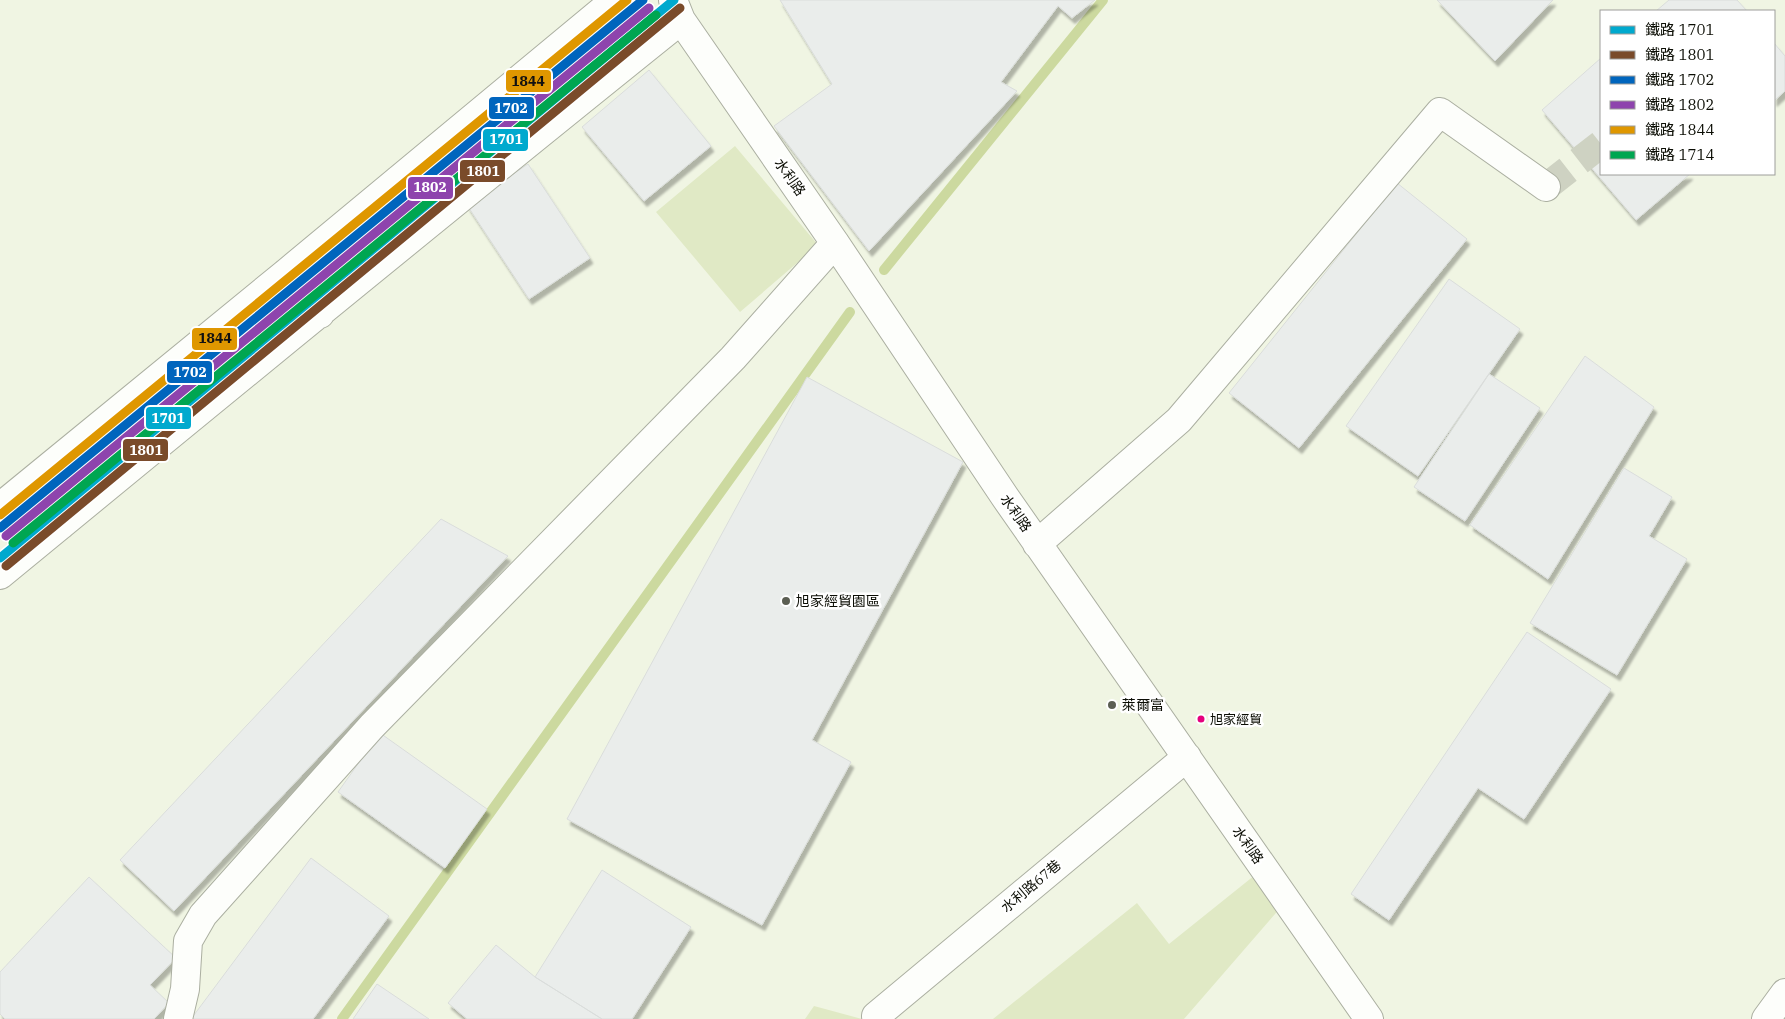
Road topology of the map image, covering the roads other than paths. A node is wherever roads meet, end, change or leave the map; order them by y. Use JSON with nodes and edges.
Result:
{"nodes":[{"id":1,"x":615,"y":0,"type":"edge"},
{"id":2,"x":677,"y":10,"type":"edge"},
{"id":3,"x":398,"y":180,"type":"junction"},
{"id":4,"x":1546,"y":187,"type":"dead end"},
{"id":5,"x":432,"y":219,"type":"junction"},
{"id":6,"x":835,"y":242,"type":"junction"},
{"id":7,"x":286,"y":273,"type":"junction"},
{"id":8,"x":320,"y":314,"type":"junction"},
{"id":9,"x":26,"y":486,"type":"junction"},
{"id":10,"x":0,"y":506,"type":"edge"},
{"id":11,"x":61,"y":525,"type":"junction"},
{"id":12,"x":1037,"y":544,"type":"junction"},
{"id":13,"x":0,"y":575,"type":"edge"},
{"id":14,"x":1186,"y":757,"type":"junction"},
{"id":15,"x":1785,"y":993,"type":"edge"},
{"id":16,"x":876,"y":1016,"type":"dead end"},
{"id":17,"x":178,"y":1019,"type":"edge"},
{"id":18,"x":1369,"y":1019,"type":"edge"},
{"id":19,"x":1766,"y":1019,"type":"edge"}],
"edges":[{"from":1,"to":3,"type":"street"},
{"from":2,"to":5,"type":"street"},
{"from":2,"to":6,"type":"street","name":"水利路"},
{"from":3,"to":5,"type":"street"},
{"from":3,"to":7,"type":"street"},
{"from":4,"to":12,"type":"street"},
{"from":5,"to":8,"type":"street"},
{"from":6,"to":12,"type":"street","name":"水利路"},
{"from":6,"to":17,"type":"street"},
{"from":7,"to":8,"type":"street"},
{"from":7,"to":9,"type":"street"},
{"from":8,"to":11,"type":"street"},
{"from":9,"to":10,"type":"street"},
{"from":9,"to":11,"type":"street"},
{"from":11,"to":13,"type":"street"},
{"from":12,"to":14,"type":"street","name":"水利路"},
{"from":14,"to":16,"type":"street","name":"水利路67巷"},
{"from":14,"to":18,"type":"street","name":"水利路"},
{"from":15,"to":19,"type":"street"}]}
